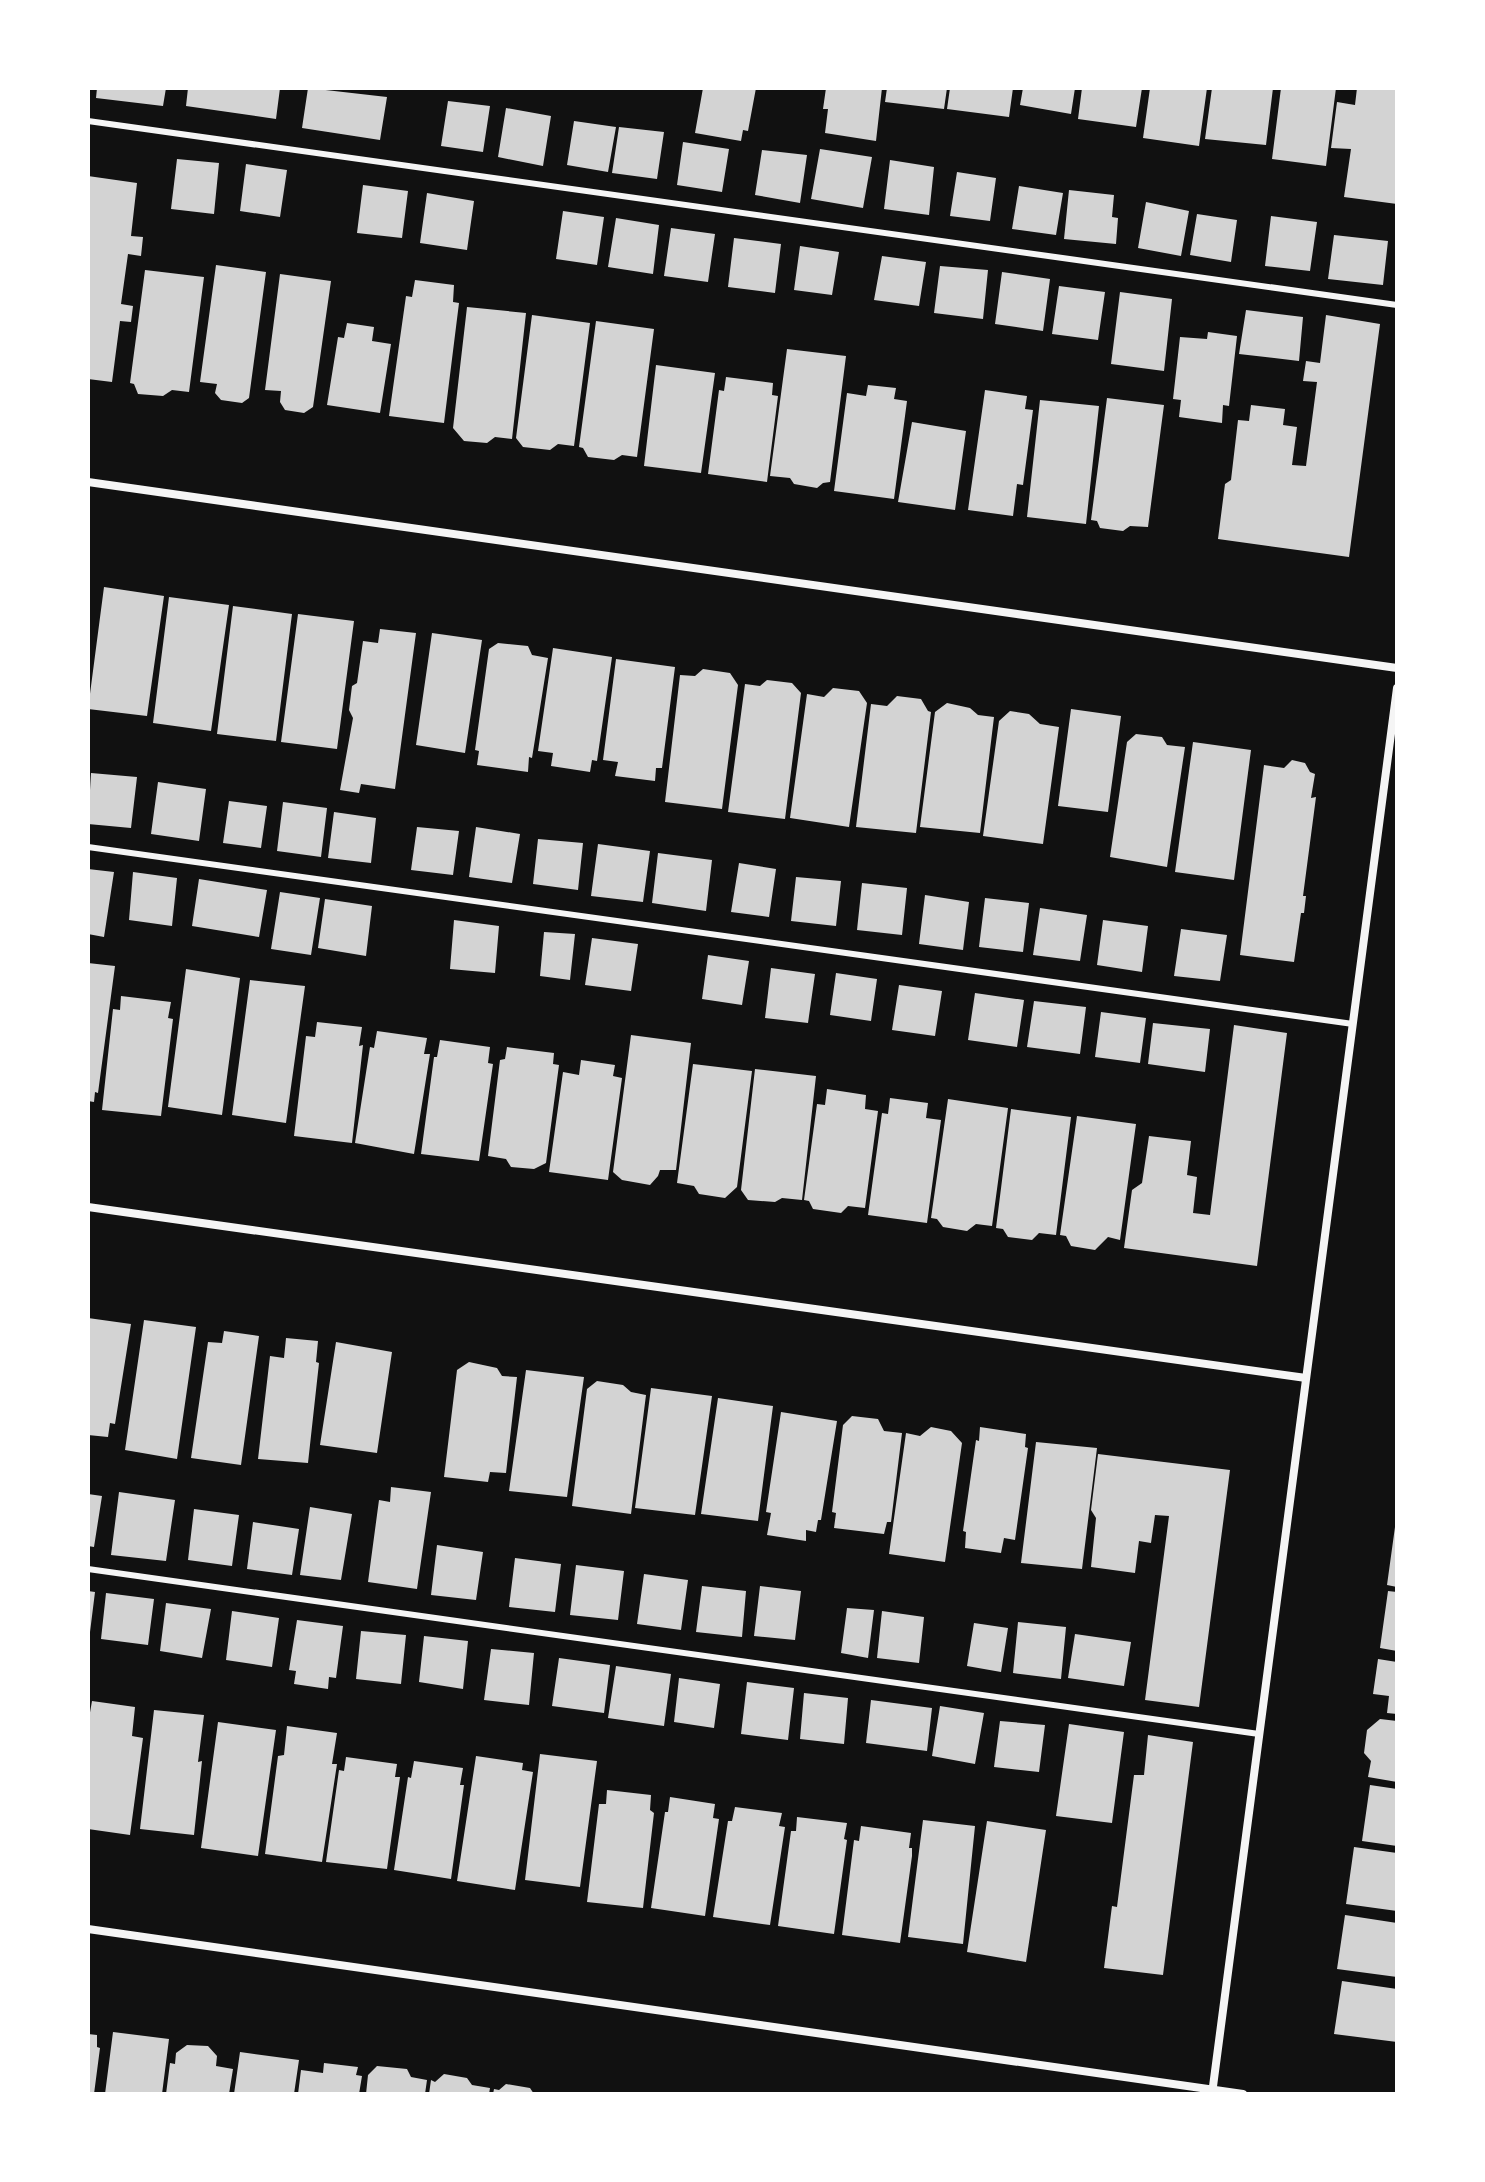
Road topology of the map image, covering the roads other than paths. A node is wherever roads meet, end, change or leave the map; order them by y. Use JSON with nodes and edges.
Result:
{"nodes":[{"id":1,"x":88,"y":121,"type":"edge"},
{"id":2,"x":1397,"y":305,"type":"edge"},
{"id":3,"x":88,"y":482,"type":"edge"},
{"id":4,"x":1397,"y":668,"type":"edge"},
{"id":5,"x":1397,"y":688,"type":"edge"},
{"id":6,"x":88,"y":847,"type":"edge"},
{"id":7,"x":1353,"y":1024,"type":"junction"},
{"id":8,"x":88,"y":1207,"type":"edge"},
{"id":9,"x":1306,"y":1378,"type":"junction"},
{"id":10,"x":88,"y":1569,"type":"edge"},
{"id":11,"x":1259,"y":1734,"type":"junction"},
{"id":12,"x":88,"y":1929,"type":"edge"},
{"id":13,"x":1212,"y":2092,"type":"edge"},
{"id":14,"x":1243,"y":2094,"type":"edge"}],
"edges":[{"from":1,"to":2,"type":"lane"},
{"from":3,"to":4,"type":"street"},
{"from":5,"to":7,"type":"street"},
{"from":6,"to":7,"type":"lane"},
{"from":7,"to":9,"type":"street"},
{"from":8,"to":9,"type":"street"},
{"from":9,"to":11,"type":"street"},
{"from":10,"to":11,"type":"lane"},
{"from":11,"to":13,"type":"street"},
{"from":12,"to":13,"type":"street"},
{"from":13,"to":14,"type":"street"}]}
